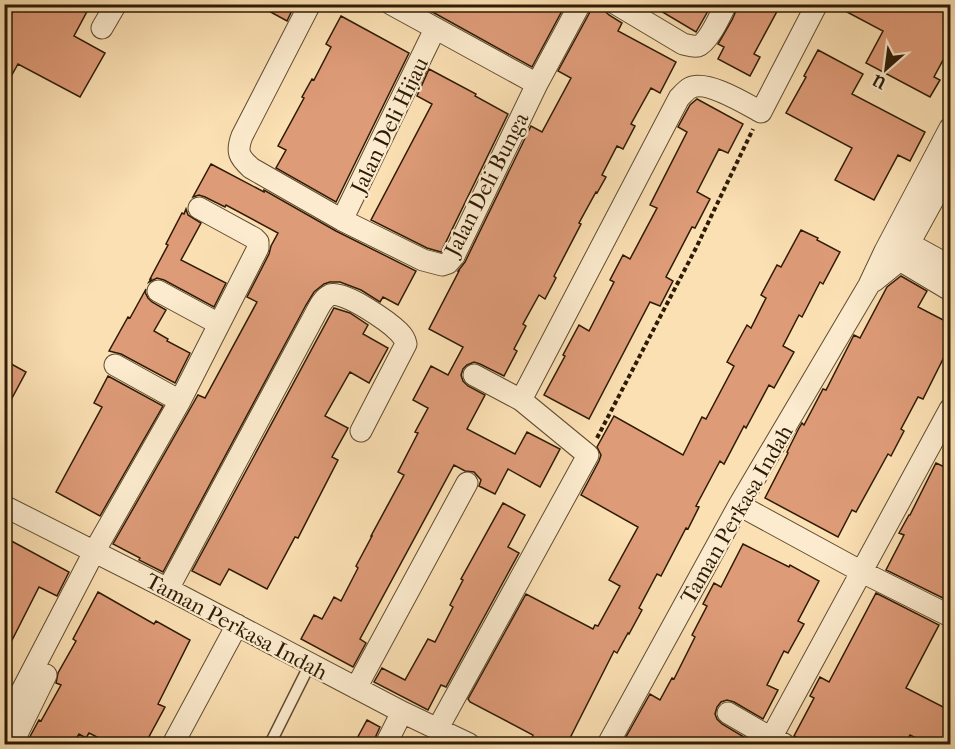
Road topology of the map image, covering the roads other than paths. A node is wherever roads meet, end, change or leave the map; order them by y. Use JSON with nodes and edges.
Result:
{"nodes":[{"id":1,"x":116,"y":4,"type":"edge"},
{"id":2,"x":310,"y":4,"type":"edge"},
{"id":3,"x":391,"y":4,"type":"edge"},
{"id":4,"x":580,"y":4,"type":"edge"},
{"id":5,"x":616,"y":4,"type":"edge"},
{"id":6,"x":726,"y":4,"type":"edge"},
{"id":7,"x":818,"y":4,"type":"edge"},
{"id":8,"x":102,"y":28,"type":"dead end"},
{"id":9,"x":435,"y":29,"type":"junction"},
{"id":10,"x":537,"y":84,"type":"junction"},
{"id":11,"x":951,"y":128,"type":"edge"},
{"id":12,"x":951,"y":169,"type":"edge"},
{"id":13,"x":199,"y":208,"type":"dead end"},
{"id":14,"x":342,"y":220,"type":"junction"},
{"id":15,"x":897,"y":247,"type":"junction"},
{"id":16,"x":951,"y":267,"type":"edge"},
{"id":17,"x":951,"y":290,"type":"edge"},
{"id":18,"x":158,"y":291,"type":"dead end"},
{"id":19,"x":219,"y":324,"type":"junction"},
{"id":20,"x":115,"y":365,"type":"dead end"},
{"id":21,"x":474,"y":375,"type":"dead end"},
{"id":22,"x":521,"y":400,"type":"junction"},
{"id":23,"x":180,"y":401,"type":"junction"},
{"id":24,"x":951,"y":409,"type":"edge"},
{"id":25,"x":361,"y":431,"type":"dead end"},
{"id":26,"x":467,"y":483,"type":"dead end"},
{"id":27,"x":739,"y":505,"type":"junction"},
{"id":28,"x":4,"y":506,"type":"edge"},
{"id":29,"x":100,"y":555,"type":"junction"},
{"id":30,"x":862,"y":572,"type":"junction"},
{"id":31,"x":168,"y":589,"type":"junction"},
{"id":32,"x":951,"y":616,"type":"edge"},
{"id":33,"x":237,"y":626,"type":"junction"},
{"id":34,"x":310,"y":664,"type":"junction"},
{"id":35,"x":356,"y":688,"type":"junction"},
{"id":36,"x":402,"y":712,"type":"junction"},
{"id":37,"x":728,"y":713,"type":"dead end"},
{"id":38,"x":4,"y":724,"type":"edge"},
{"id":39,"x":438,"y":728,"type":"junction"},
{"id":40,"x":777,"y":741,"type":"edge"},
{"id":41,"x":12,"y":744,"type":"edge"},
{"id":42,"x":173,"y":744,"type":"edge"},
{"id":43,"x":270,"y":744,"type":"edge"},
{"id":44,"x":386,"y":744,"type":"edge"},
{"id":45,"x":469,"y":744,"type":"edge"},
{"id":46,"x":608,"y":744,"type":"edge"}],
"edges":[{"from":1,"to":8,"type":"street"},
{"from":2,"to":14,"type":"street"},
{"from":3,"to":9,"type":"street"},
{"from":4,"to":10,"type":"street","name":"Jalan Deli Bunga"},
{"from":5,"to":6,"type":"street"},
{"from":7,"to":22,"type":"street"},
{"from":9,"to":10,"type":"street"},
{"from":9,"to":14,"type":"street","name":"Jalan Deli Hijau"},
{"from":10,"to":14,"type":"street","name":"Jalan Deli Bunga"},
{"from":11,"to":15,"type":"street","name":"Taman Perkasa Indah"},
{"from":12,"to":15,"type":"street","name":"Taman Perkasa Indah"},
{"from":13,"to":19,"type":"street"},
{"from":15,"to":16,"type":"street"},
{"from":15,"to":17,"type":"street"},
{"from":15,"to":27,"type":"street","name":"Taman Perkasa Indah"},
{"from":18,"to":19,"type":"street"},
{"from":19,"to":23,"type":"street"},
{"from":20,"to":23,"type":"street"},
{"from":21,"to":22,"type":"street"},
{"from":22,"to":39,"type":"street"},
{"from":23,"to":29,"type":"street"},
{"from":24,"to":30,"type":"street"},
{"from":25,"to":31,"type":"street"},
{"from":26,"to":35,"type":"street"},
{"from":27,"to":30,"type":"street"},
{"from":27,"to":46,"type":"street","name":"Taman Perkasa Indah"},
{"from":28,"to":29,"type":"street","name":"Taman Perkasa Indah"},
{"from":29,"to":31,"type":"street","name":"Taman Perkasa Indah"},
{"from":29,"to":38,"type":"street"},
{"from":29,"to":41,"type":"street"},
{"from":30,"to":32,"type":"street"},
{"from":30,"to":40,"type":"street"},
{"from":31,"to":33,"type":"street","name":"Taman Perkasa Indah"},
{"from":33,"to":34,"type":"street","name":"Taman Perkasa Indah"},
{"from":33,"to":42,"type":"street"},
{"from":34,"to":35,"type":"street","name":"Taman Perkasa Indah"},
{"from":34,"to":43,"type":"lane"},
{"from":35,"to":36,"type":"street","name":"Taman Perkasa Indah"},
{"from":36,"to":39,"type":"street","name":"Taman Perkasa Indah"},
{"from":36,"to":44,"type":"street"},
{"from":37,"to":40,"type":"street"},
{"from":39,"to":45,"type":"street","name":"Taman Perkasa Indah"}]}
